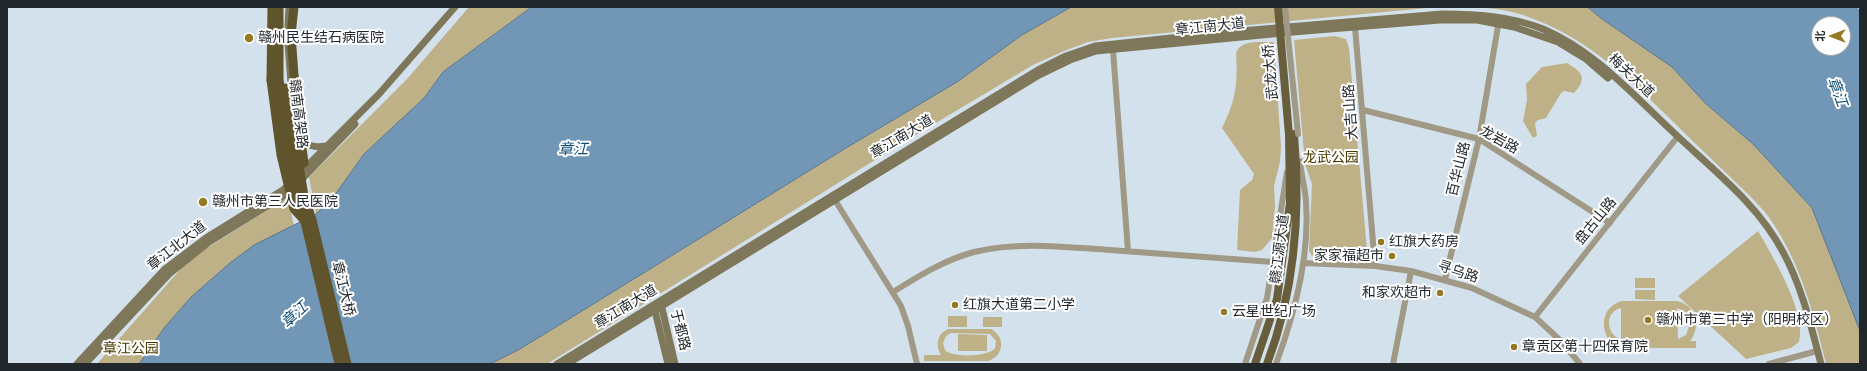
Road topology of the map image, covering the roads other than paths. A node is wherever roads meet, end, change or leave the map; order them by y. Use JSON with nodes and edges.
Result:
{"nodes":[{"id":1,"x":272,"y":7,"type":"edge"},
{"id":2,"x":279,"y":7,"type":"edge"},
{"id":3,"x":285,"y":7,"type":"edge"},
{"id":4,"x":289,"y":7,"type":"edge"},
{"id":5,"x":294,"y":7,"type":"edge"},
{"id":6,"x":454,"y":7,"type":"edge"},
{"id":7,"x":460,"y":7,"type":"edge"},
{"id":8,"x":1274,"y":7,"type":"edge"},
{"id":9,"x":1278,"y":7,"type":"edge"},
{"id":10,"x":1284,"y":7,"type":"edge"},
{"id":11,"x":1499,"y":20,"type":"junction"},
{"id":12,"x":1355,"y":27,"type":"junction"},
{"id":13,"x":1293,"y":29,"type":"junction"},
{"id":14,"x":1113,"y":50,"type":"junction"},
{"id":15,"x":1363,"y":110,"type":"junction"},
{"id":16,"x":296,"y":128,"type":"junction"},
{"id":17,"x":1292,"y":134,"type":"junction"},
{"id":18,"x":1479,"y":140,"type":"junction"},
{"id":19,"x":1675,"y":140,"type":"junction"},
{"id":20,"x":326,"y":146,"type":"junction"},
{"id":21,"x":303,"y":174,"type":"junction"},
{"id":22,"x":292,"y":186,"type":"junction"},
{"id":23,"x":833,"y":198,"type":"junction"},
{"id":24,"x":308,"y":221,"type":"junction"},
{"id":25,"x":1610,"y":223,"type":"junction"},
{"id":26,"x":1128,"y":251,"type":"junction"},
{"id":27,"x":1272,"y":262,"type":"junction"},
{"id":28,"x":1303,"y":263,"type":"junction"},
{"id":29,"x":1375,"y":266,"type":"junction"},
{"id":30,"x":1411,"y":271,"type":"junction"},
{"id":31,"x":1445,"y":279,"type":"junction"},
{"id":32,"x":893,"y":292,"type":"junction"},
{"id":33,"x":658,"y":306,"type":"junction"},
{"id":34,"x":1535,"y":317,"type":"junction"},
{"id":35,"x":1815,"y":351,"type":"junction"},
{"id":36,"x":76,"y":364,"type":"edge"},
{"id":37,"x":85,"y":364,"type":"edge"},
{"id":38,"x":339,"y":364,"type":"edge"},
{"id":39,"x":347,"y":364,"type":"edge"},
{"id":40,"x":557,"y":364,"type":"edge"},
{"id":41,"x":567,"y":364,"type":"edge"},
{"id":42,"x":668,"y":364,"type":"edge"},
{"id":43,"x":675,"y":364,"type":"edge"},
{"id":44,"x":917,"y":364,"type":"edge"},
{"id":45,"x":1245,"y":364,"type":"edge"},
{"id":46,"x":1255,"y":364,"type":"edge"},
{"id":47,"x":1267,"y":364,"type":"edge"},
{"id":48,"x":1276,"y":364,"type":"edge"},
{"id":49,"x":1393,"y":364,"type":"edge"},
{"id":50,"x":1580,"y":364,"type":"edge"},
{"id":51,"x":1769,"y":364,"type":"edge"},
{"id":52,"x":1816,"y":364,"type":"edge"},
{"id":53,"x":1821,"y":364,"type":"edge"}],
"edges":[{"from":1,"to":22,"type":"main road"},
{"from":1,"to":24,"type":"highway","bridge":true},
{"from":2,"to":24,"type":"highway","name":"赣南高架路","bridge":true},
{"from":3,"to":24,"type":"highway","name":"赣南高架路","bridge":true},
{"from":4,"to":16,"type":"main road"},
{"from":5,"to":24,"type":"highway","bridge":true},
{"from":6,"to":20,"type":"main road","name":"章江北大道"},
{"from":7,"to":21,"type":"main road","name":"章江北大道"},
{"from":8,"to":17,"type":"street"},
{"from":9,"to":17,"type":"main road","name":"武龙大桥","bridge":true},
{"from":10,"to":17,"type":"main road","name":"武龙大桥"},
{"from":11,"to":12,"type":"main road","name":"梅关大道"},
{"from":11,"to":13,"type":"main road","name":"梅关大道"},
{"from":11,"to":18,"type":"street","name":"百华山路"},
{"from":11,"to":19,"type":"main road","name":"梅关大道"},
{"from":11,"to":35,"type":"main road","name":"梅关大道"},
{"from":12,"to":13,"type":"main road","name":"梅关大道"},
{"from":12,"to":15,"type":"street","name":"大吉山路"},
{"from":13,"to":14,"type":"main road","name":"章江南大道"},
{"from":13,"to":23,"type":"main road","name":"章江南大道"},
{"from":14,"to":23,"type":"main road","name":"章江南大道"},
{"from":14,"to":26,"type":"street"},
{"from":15,"to":18,"type":"street","name":"龙岩路"},
{"from":15,"to":29,"type":"street","name":"大吉山路"},
{"from":16,"to":20,"type":"main road"},
{"from":16,"to":21,"type":"main road"},
{"from":17,"to":27,"type":"street"},
{"from":17,"to":28,"type":"street"},
{"from":17,"to":46,"type":"main road","name":"赣江源大道"},
{"from":17,"to":47,"type":"main road","name":"赣江源大道"},
{"from":18,"to":25,"type":"street","name":"龙岩路"},
{"from":18,"to":31,"type":"street","name":"百华山路"},
{"from":19,"to":25,"type":"street","name":"盘古山路"},
{"from":19,"to":35,"type":"main road","name":"梅关大道"},
{"from":20,"to":21,"type":"main road","name":"章江北大道"},
{"from":21,"to":22,"type":"main road","name":"章江北大道"},
{"from":22,"to":36,"type":"main road","name":"章江北大道"},
{"from":22,"to":37,"type":"main road","name":"章江北大道"},
{"from":23,"to":32,"type":"street"},
{"from":23,"to":33,"type":"main road","name":"章江南大道"},
{"from":24,"to":38,"type":"highway","name":"章江大桥"},
{"from":24,"to":39,"type":"highway","name":"章江大桥"},
{"from":25,"to":34,"type":"street","name":"盘古山路"},
{"from":26,"to":27,"type":"street"},
{"from":26,"to":32,"type":"street"},
{"from":27,"to":45,"type":"street"},
{"from":28,"to":29,"type":"street","name":"寻乌路"},
{"from":28,"to":48,"type":"street"},
{"from":29,"to":30,"type":"street","name":"寻乌路"},
{"from":30,"to":31,"type":"street","name":"寻乌路"},
{"from":30,"to":49,"type":"street"},
{"from":31,"to":34,"type":"street","name":"寻乌路"},
{"from":32,"to":44,"type":"street"},
{"from":33,"to":40,"type":"main road","name":"章江南大道"},
{"from":33,"to":41,"type":"main road","name":"章江南大道"},
{"from":33,"to":42,"type":"main road","name":"于都路"},
{"from":33,"to":43,"type":"main road","name":"于都路"},
{"from":34,"to":50,"type":"street","name":"寻乌路"},
{"from":35,"to":51,"type":"street"},
{"from":35,"to":52,"type":"main road","name":"梅关大道"},
{"from":35,"to":53,"type":"main road","name":"梅关大道"}]}
